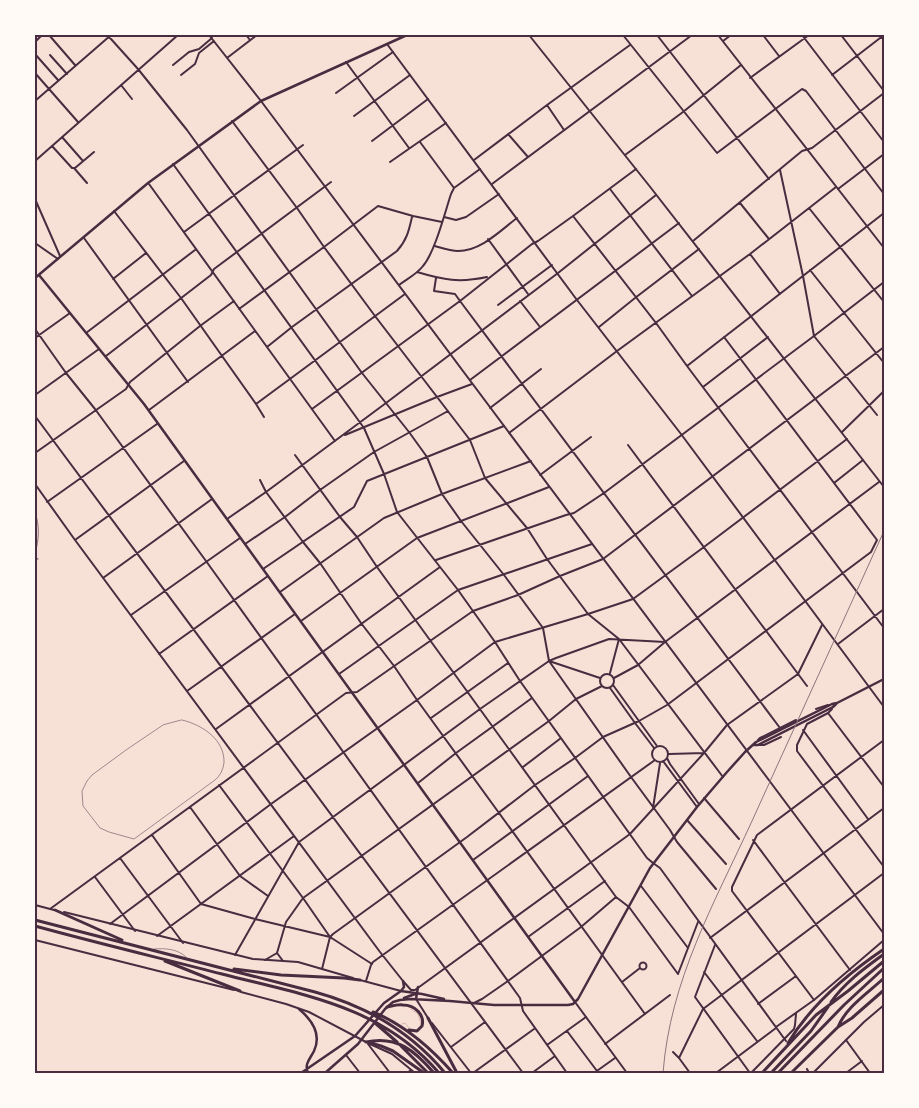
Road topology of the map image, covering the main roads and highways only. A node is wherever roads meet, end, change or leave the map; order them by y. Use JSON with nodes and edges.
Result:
{"nodes":[{"id":1,"x":407,"y":35,"type":"edge"},
{"id":2,"x":39,"y":275,"type":"junction"},
{"id":3,"x":35,"y":278,"type":"edge"},
{"id":4,"x":884,"y":679,"type":"edge"},
{"id":5,"x":55,"y":910,"type":"road end"},
{"id":6,"x":36,"y":920,"type":"edge"},
{"id":7,"x":35,"y":927,"type":"edge"},
{"id":8,"x":134,"y":945,"type":"junction"},
{"id":9,"x":884,"y":949,"type":"edge"},
{"id":10,"x":884,"y":954,"type":"edge"},
{"id":11,"x":160,"y":958,"type":"junction"},
{"id":12,"x":884,"y":961,"type":"edge"},
{"id":13,"x":218,"y":967,"type":"junction"},
{"id":14,"x":884,"y":968,"type":"edge"},
{"id":15,"x":884,"y":978,"type":"edge"},
{"id":16,"x":360,"y":980,"type":"road end"},
{"id":17,"x":403,"y":981,"type":"road end"},
{"id":18,"x":418,"y":987,"type":"road end"},
{"id":19,"x":884,"y":990,"type":"edge"},
{"id":20,"x":240,"y":992,"type":"road end"},
{"id":21,"x":401,"y":992,"type":"junction"},
{"id":22,"x":416,"y":993,"type":"junction"},
{"id":23,"x":409,"y":996,"type":"junction"},
{"id":24,"x":416,"y":999,"type":"junction"},
{"id":25,"x":400,"y":1000,"type":"junction"},
{"id":26,"x":450,"y":1001,"type":"junction"},
{"id":27,"x":575,"y":1002,"type":"junction"},
{"id":28,"x":355,"y":1006,"type":"junction"},
{"id":29,"x":387,"y":1007,"type":"junction"},
{"id":30,"x":299,"y":1009,"type":"road end"},
{"id":31,"x":428,"y":1018,"type":"road end"},
{"id":32,"x":369,"y":1021,"type":"junction"},
{"id":33,"x":838,"y":1028,"type":"junction"},
{"id":34,"x":406,"y":1029,"type":"junction"},
{"id":35,"x":783,"y":1050,"type":"junction"},
{"id":36,"x":306,"y":1069,"type":"junction"},
{"id":37,"x":301,"y":1073,"type":"edge"},
{"id":38,"x":308,"y":1073,"type":"edge"},
{"id":39,"x":324,"y":1073,"type":"edge"},
{"id":40,"x":426,"y":1073,"type":"edge"},
{"id":41,"x":434,"y":1073,"type":"edge"},
{"id":42,"x":439,"y":1073,"type":"edge"},
{"id":43,"x":445,"y":1073,"type":"edge"},
{"id":44,"x":453,"y":1073,"type":"edge"},
{"id":45,"x":458,"y":1073,"type":"edge"},
{"id":46,"x":762,"y":1073,"type":"edge"},
{"id":47,"x":771,"y":1073,"type":"edge"},
{"id":48,"x":778,"y":1073,"type":"edge"},
{"id":49,"x":791,"y":1073,"type":"edge"}],
"edges":[{"from":1,"to":2,"type":"main road"},
{"from":2,"to":3,"type":"main road"},
{"from":2,"to":27,"type":"main road"},
{"from":4,"to":27,"type":"main road"},
{"from":5,"to":8,"type":"highway"},
{"from":6,"to":8,"type":"highway"},
{"from":7,"to":11,"type":"highway"},
{"from":8,"to":13,"type":"highway"},
{"from":9,"to":35,"type":"highway"},
{"from":10,"to":47,"type":"highway"},
{"from":11,"to":20,"type":"highway"},
{"from":11,"to":32,"type":"highway"},
{"from":12,"to":35,"type":"highway"},
{"from":13,"to":16,"type":"highway"},
{"from":13,"to":28,"type":"highway"},
{"from":14,"to":48,"type":"highway"},
{"from":15,"to":33,"type":"highway"},
{"from":17,"to":21,"type":"main road"},
{"from":18,"to":22,"type":"main road"},
{"from":19,"to":33,"type":"highway"},
{"from":21,"to":22,"type":"main road"},
{"from":21,"to":23,"type":"main road"},
{"from":21,"to":32,"type":"main road"},
{"from":22,"to":23,"type":"main road"},
{"from":22,"to":24,"type":"main road"},
{"from":22,"to":26,"type":"main road"},
{"from":23,"to":24,"type":"main road"},
{"from":23,"to":25,"type":"main road"},
{"from":24,"to":25,"type":"main road"},
{"from":24,"to":26,"type":"main road"},
{"from":25,"to":29,"type":"main road"},
{"from":26,"to":27,"type":"main road"},
{"from":28,"to":34,"type":"highway"},
{"from":28,"to":43,"type":"highway"},
{"from":29,"to":34,"type":"highway"},
{"from":29,"to":39,"type":"main road"},
{"from":30,"to":36,"type":"main road"},
{"from":31,"to":45,"type":"highway"},
{"from":32,"to":36,"type":"main road"},
{"from":32,"to":40,"type":"highway"},
{"from":32,"to":42,"type":"highway"},
{"from":33,"to":49,"type":"highway"},
{"from":34,"to":44,"type":"highway"},
{"from":35,"to":46,"type":"highway"},
{"from":36,"to":37,"type":"main road"},
{"from":36,"to":38,"type":"main road"},
{"from":40,"to":41,"type":"highway"}]}
